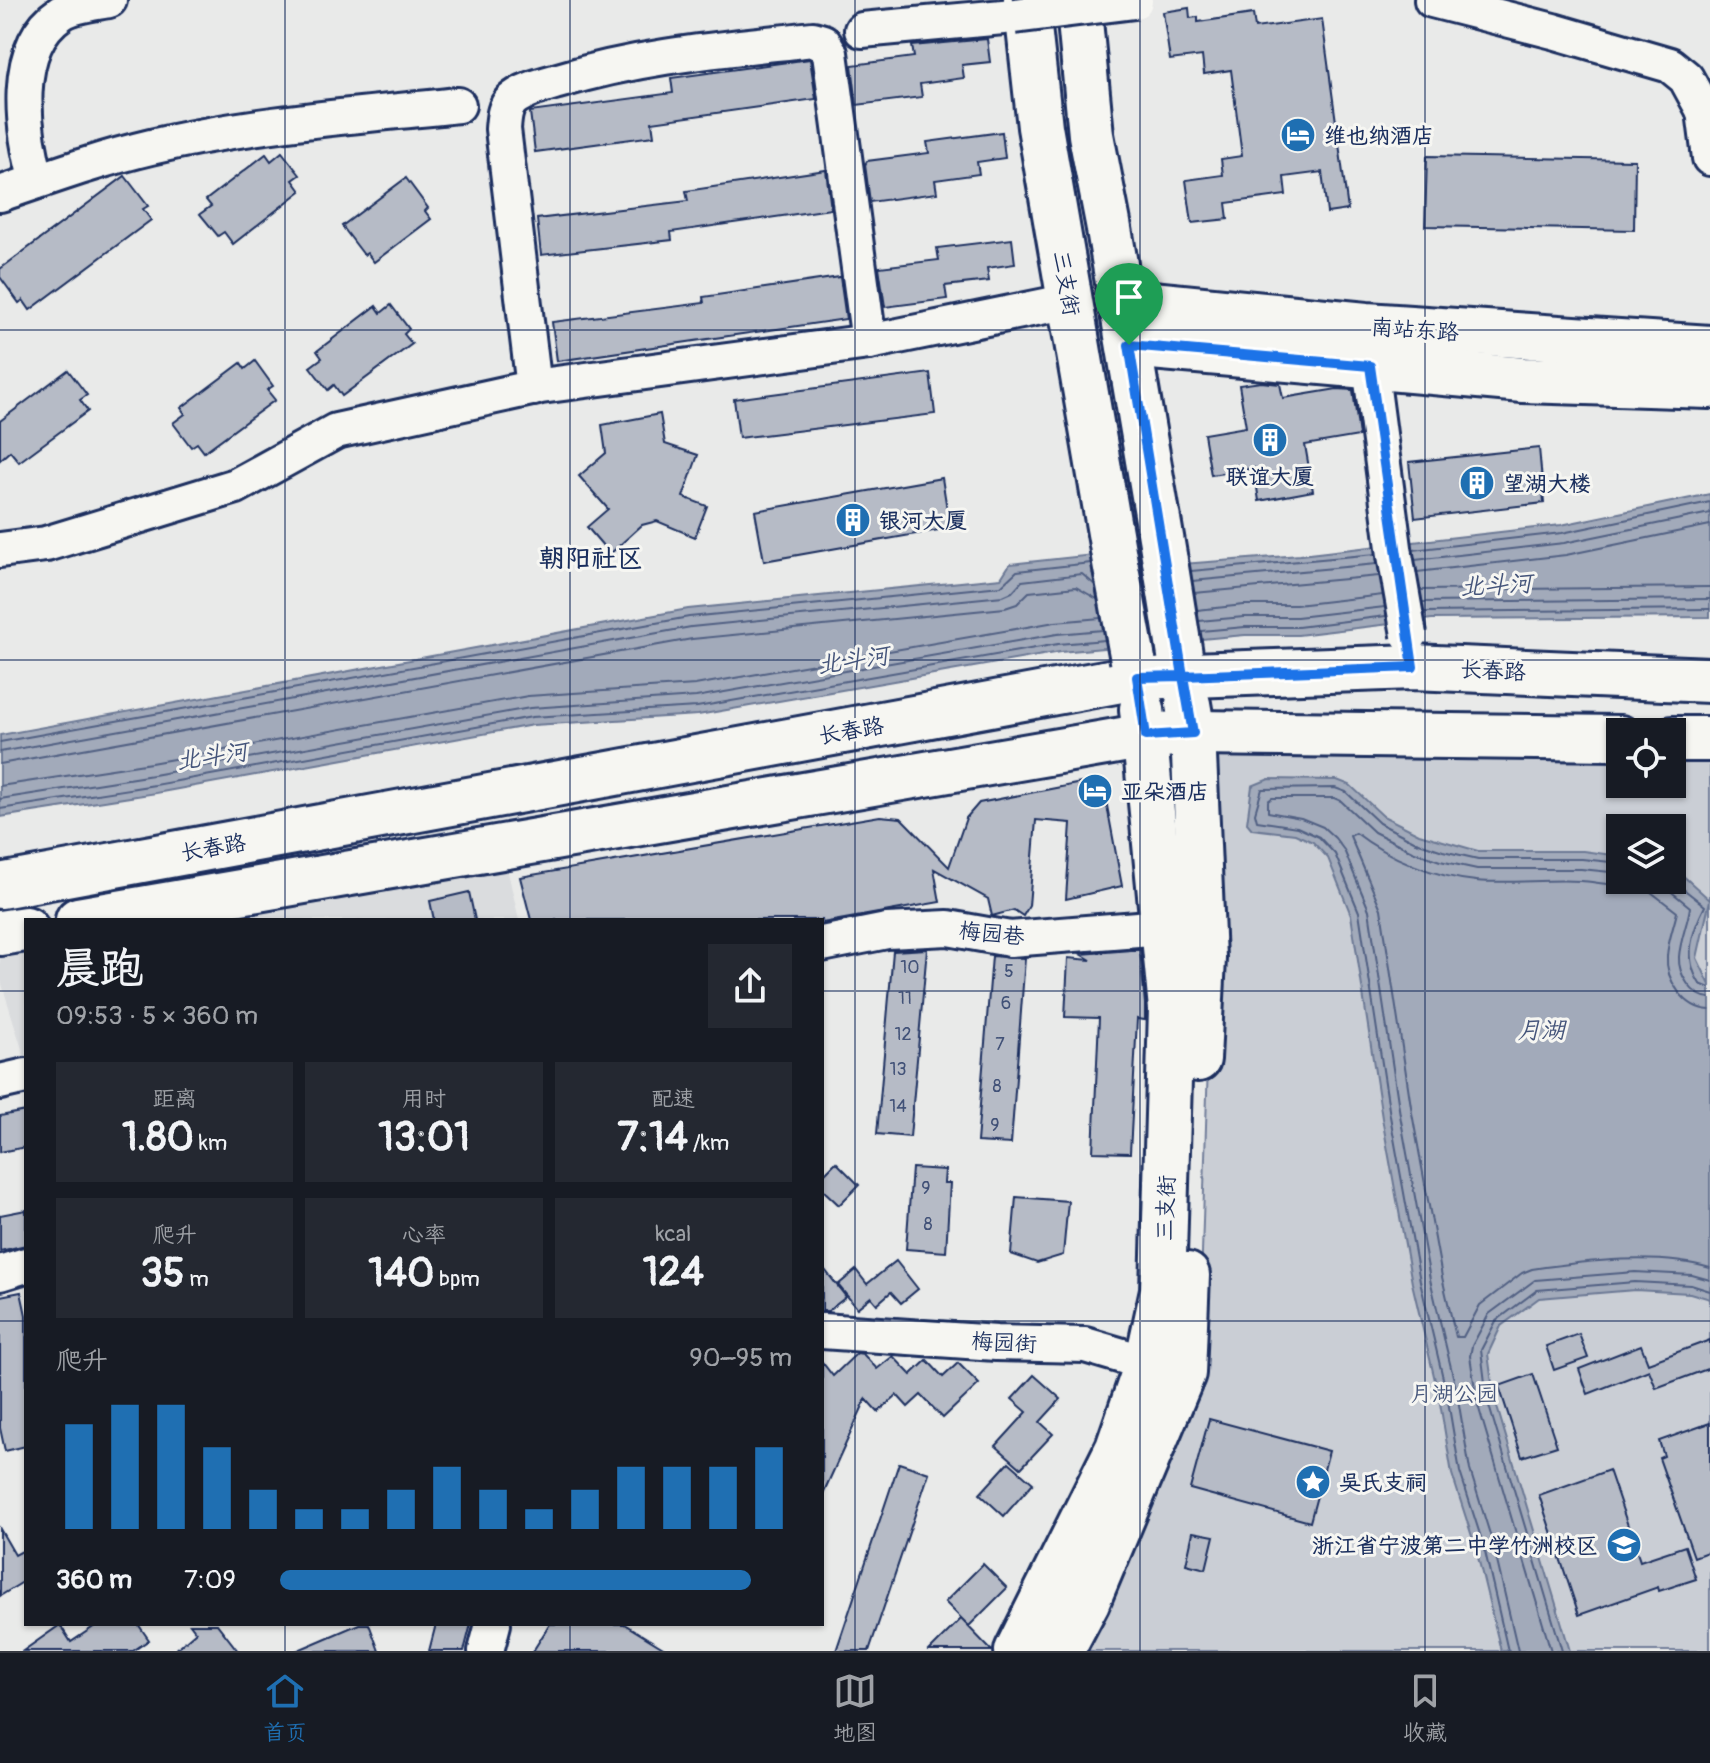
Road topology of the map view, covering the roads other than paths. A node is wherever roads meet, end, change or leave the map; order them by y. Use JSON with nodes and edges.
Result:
{"nodes":[{"id":1,"x":109,"y":0,"type":"edge"},
{"id":2,"x":1078,"y":0,"type":"edge"},
{"id":3,"x":1146,"y":0,"type":"edge"},
{"id":4,"x":1432,"y":0,"type":"edge"},
{"id":5,"x":1135,"y":1,"type":"edge"},
{"id":6,"x":1002,"y":9,"type":"edge"},
{"id":7,"x":862,"y":30,"type":"dead end"},
{"id":8,"x":458,"y":105,"type":"dead end"},
{"id":9,"x":1707,"y":111,"type":"edge"},
{"id":10,"x":1710,"y":158,"type":"edge"},
{"id":11,"x":37,"y":181,"type":"junction"},
{"id":12,"x":0,"y":194,"type":"edge"},
{"id":13,"x":1070,"y":301,"type":"junction"},
{"id":14,"x":1121,"y":301,"type":"junction"},
{"id":15,"x":869,"y":342,"type":"junction"},
{"id":16,"x":1129,"y":345,"type":"junction"},
{"id":17,"x":1710,"y":348,"type":"edge"},
{"id":18,"x":1370,"y":366,"type":"junction"},
{"id":19,"x":1710,"y":386,"type":"edge"},
{"id":20,"x":534,"y":388,"type":"junction"},
{"id":21,"x":0,"y":550,"type":"edge"},
{"id":22,"x":1411,"y":651,"type":"junction"},
{"id":23,"x":1181,"y":665,"type":"junction"},
{"id":24,"x":1135,"y":668,"type":"junction"},
{"id":25,"x":1710,"y":680,"type":"edge"},
{"id":26,"x":1193,"y":733,"type":"junction"},
{"id":27,"x":1146,"y":736,"type":"junction"},
{"id":28,"x":1606,"y":738,"type":"edge"},
{"id":29,"x":1686,"y":739,"type":"edge"},
{"id":30,"x":1710,"y":739,"type":"edge"},
{"id":31,"x":0,"y":886,"type":"edge"},
{"id":32,"x":90,"y":918,"type":"edge"},
{"id":33,"x":1163,"y":927,"type":"junction"},
{"id":34,"x":24,"y":929,"type":"edge"},
{"id":35,"x":0,"y":933,"type":"edge"},
{"id":36,"x":824,"y":944,"type":"edge"},
{"id":37,"x":24,"y":1076,"type":"edge"},
{"id":38,"x":0,"y":1082,"type":"edge"},
{"id":39,"x":24,"y":1266,"type":"edge"},
{"id":40,"x":0,"y":1273,"type":"edge"},
{"id":41,"x":824,"y":1331,"type":"edge"},
{"id":42,"x":1165,"y":1368,"type":"junction"},
{"id":43,"x":492,"y":1626,"type":"edge"},
{"id":44,"x":486,"y":1651,"type":"edge"},
{"id":45,"x":1017,"y":1651,"type":"edge"},
{"id":46,"x":1061,"y":1651,"type":"edge"}],
"edges":[{"from":1,"to":11,"type":"street"},
{"from":2,"to":14,"type":"main road"},
{"from":3,"to":5,"type":"street"},
{"from":4,"to":9,"type":"street"},
{"from":5,"to":6,"type":"street","bridge":true},
{"from":6,"to":7,"type":"street"},
{"from":6,"to":13,"type":"main road","name":"三支街"},
{"from":8,"to":11,"type":"street"},
{"from":9,"to":10,"type":"street"},
{"from":11,"to":12,"type":"street"},
{"from":13,"to":15,"type":"street"},
{"from":13,"to":24,"type":"main road","name":"三支街","bridge":true},
{"from":14,"to":16,"type":"main road"},
{"from":14,"to":17,"type":"main road","name":"南站东路"},
{"from":15,"to":20,"type":"street"},
{"from":15,"to":20,"type":"street"},
{"from":16,"to":18,"type":"main road","name":"南站东路"},
{"from":16,"to":23,"type":"main road","bridge":true},
{"from":18,"to":19,"type":"main road","name":"南站东路"},
{"from":18,"to":22,"type":"street","bridge":true},
{"from":20,"to":21,"type":"street"},
{"from":22,"to":23,"type":"main road","name":"长春路"},
{"from":22,"to":25,"type":"main road","name":"长春路"},
{"from":23,"to":24,"type":"main road","name":"长春路"},
{"from":23,"to":26,"type":"main road","name":"三支街"},
{"from":24,"to":27,"type":"main road","name":"三支街"},
{"from":24,"to":31,"type":"main road","name":"长春路"},
{"from":26,"to":27,"type":"main road"},
{"from":26,"to":28,"type":"main road"},
{"from":26,"to":42,"type":"main road","name":"三支街"},
{"from":27,"to":32,"type":"main road"},
{"from":27,"to":33,"type":"main road","name":"三支街"},
{"from":29,"to":30,"type":"main road"},
{"from":33,"to":36,"type":"street","name":"梅园巷"},
{"from":33,"to":42,"type":"main road","name":"三支街"},
{"from":34,"to":35,"type":"main road"},
{"from":37,"to":38,"type":"street"},
{"from":39,"to":40,"type":"street"},
{"from":41,"to":42,"type":"street","name":"梅园街"},
{"from":42,"to":45,"type":"main road","name":"三支街"},
{"from":42,"to":46,"type":"main road","name":"三支街"},
{"from":43,"to":44,"type":"street"}]}
